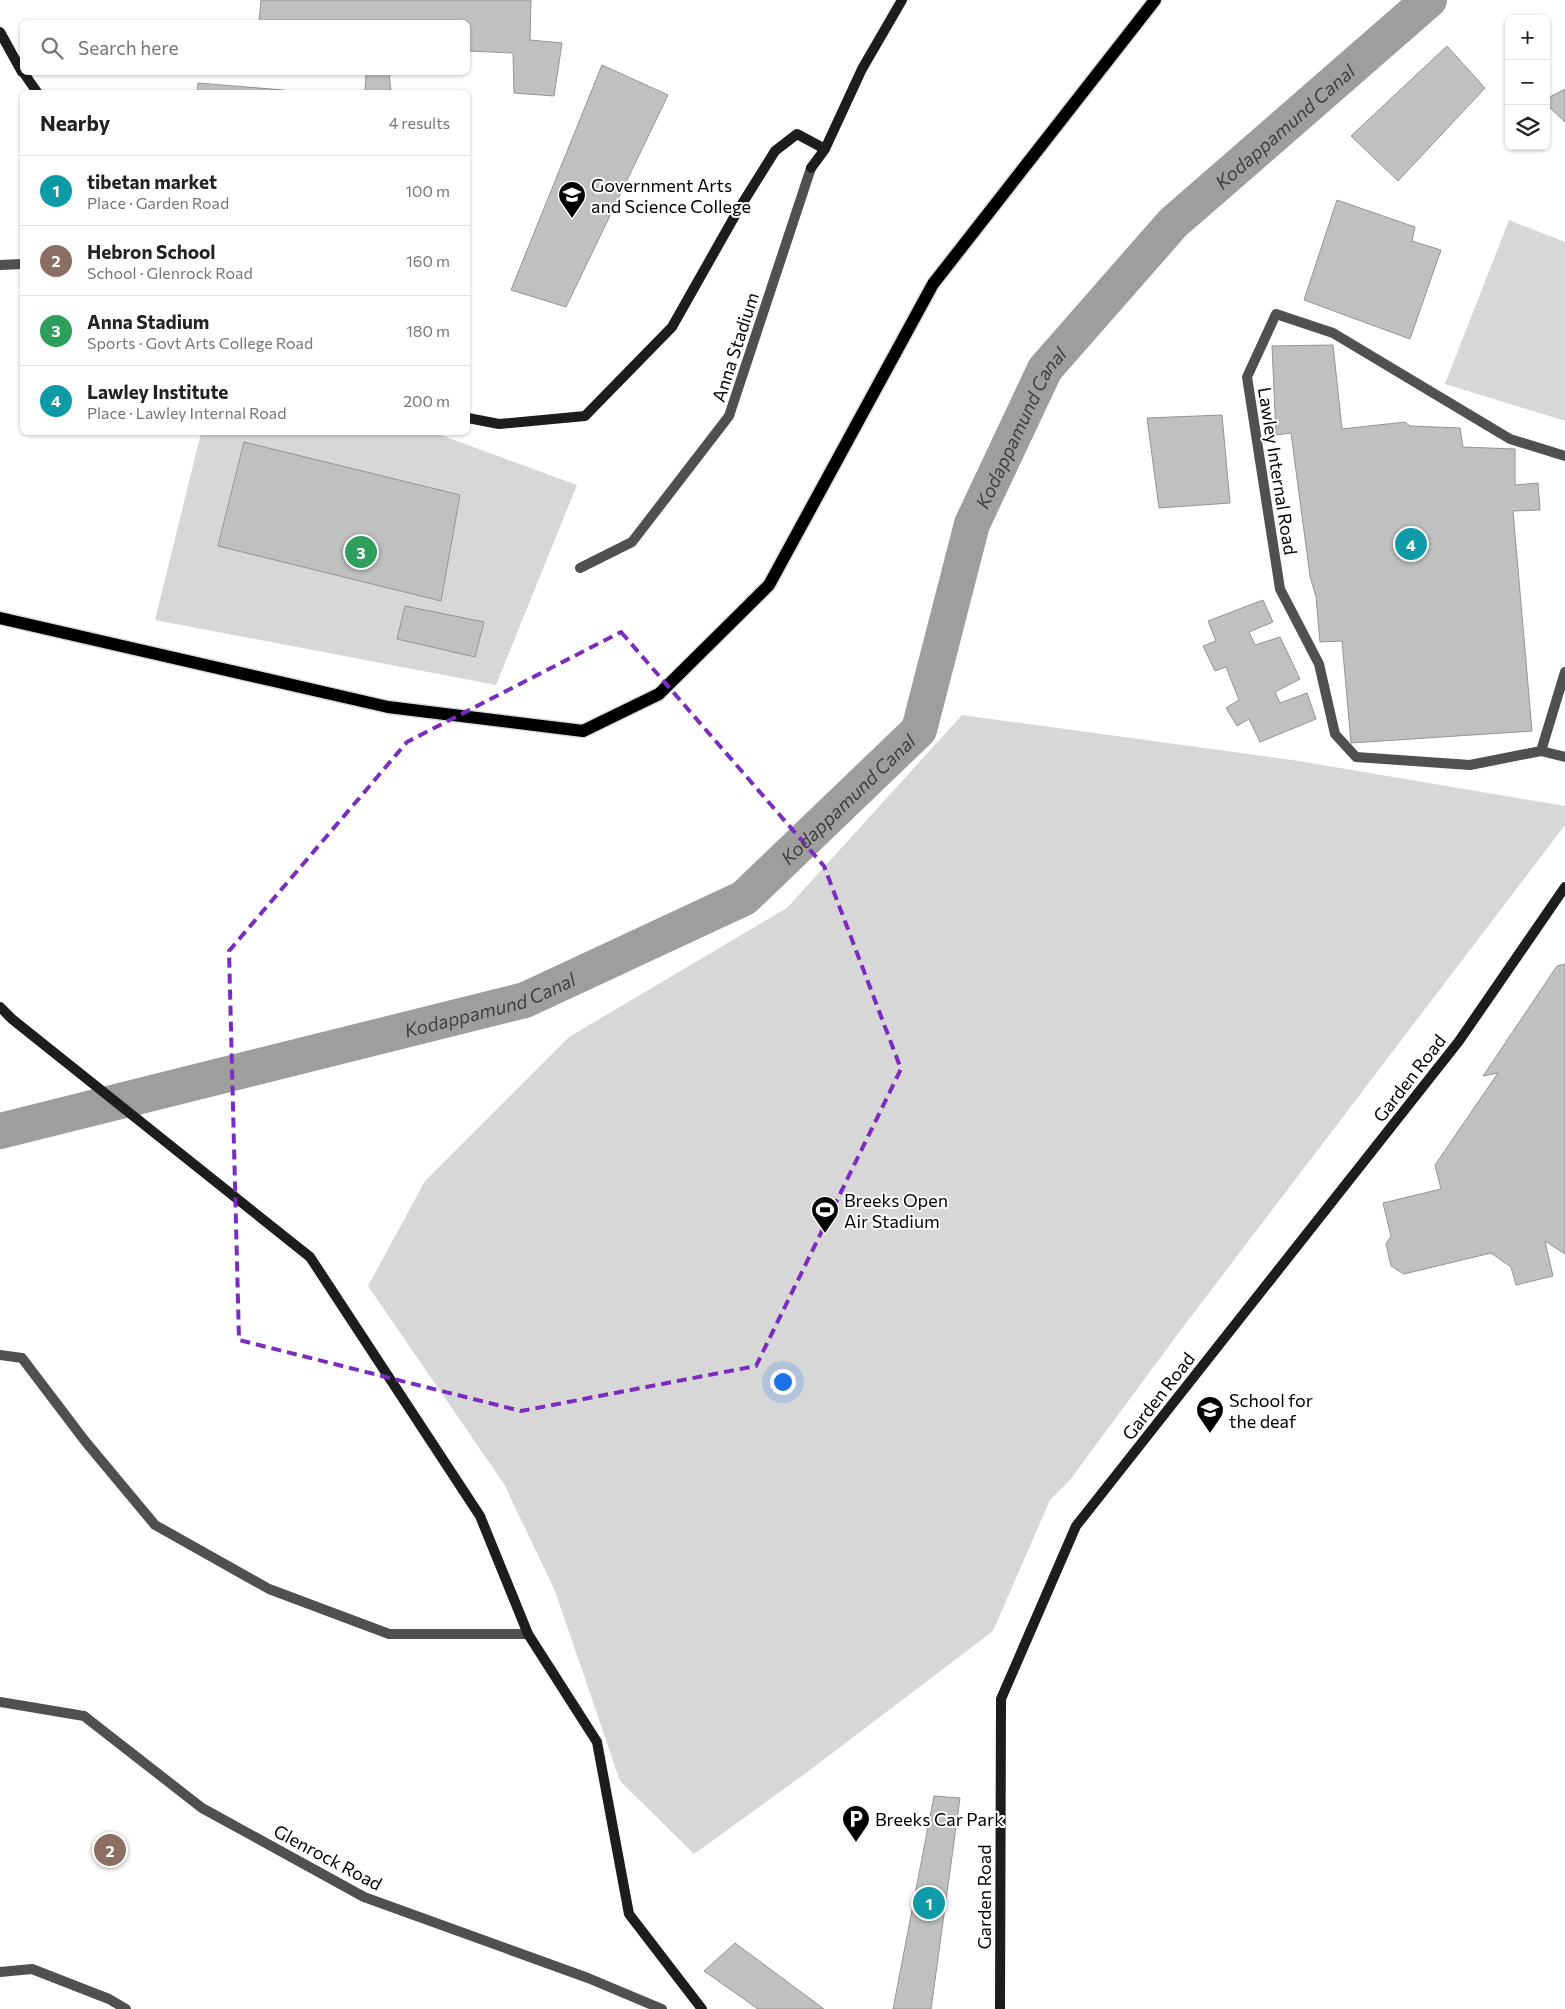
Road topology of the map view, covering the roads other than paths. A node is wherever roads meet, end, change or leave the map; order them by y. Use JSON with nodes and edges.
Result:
{"nodes":[{"id":1,"x":902,"y":0,"type":"edge"},
{"id":2,"x":1155,"y":0,"type":"edge"},
{"id":3,"x":0,"y":32,"type":"edge"},
{"id":4,"x":20,"y":67,"type":"edge"},
{"id":5,"x":25,"y":75,"type":"edge"},
{"id":6,"x":36,"y":90,"type":"edge"},
{"id":7,"x":825,"y":149,"type":"junction"},
{"id":8,"x":20,"y":264,"type":"edge"},
{"id":9,"x":0,"y":265,"type":"edge"},
{"id":10,"x":470,"y":418,"type":"edge"},
{"id":11,"x":1565,"y":456,"type":"edge"},
{"id":12,"x":580,"y":568,"type":"dead end"},
{"id":13,"x":0,"y":618,"type":"edge"},
{"id":14,"x":1565,"y":672,"type":"edge"},
{"id":15,"x":1541,"y":751,"type":"junction"},
{"id":16,"x":1565,"y":757,"type":"edge"},
{"id":17,"x":1565,"y":887,"type":"edge"},
{"id":18,"x":0,"y":1007,"type":"edge"},
{"id":19,"x":0,"y":1355,"type":"edge"},
{"id":20,"x":528,"y":1634,"type":"junction"},
{"id":21,"x":0,"y":1702,"type":"edge"},
{"id":22,"x":0,"y":1972,"type":"edge"},
{"id":23,"x":126,"y":2009,"type":"edge"},
{"id":24,"x":662,"y":2009,"type":"edge"},
{"id":25,"x":702,"y":2009,"type":"edge"},
{"id":26,"x":1000,"y":2009,"type":"edge"}],
"edges":[{"from":1,"to":7,"type":"street"},
{"from":2,"to":13,"type":"main road"},
{"from":3,"to":4,"type":"street"},
{"from":5,"to":6,"type":"street"},
{"from":7,"to":10,"type":"street"},
{"from":7,"to":12,"type":"street","name":"Anna Stadium"},
{"from":8,"to":9,"type":"street"},
{"from":11,"to":15,"type":"street","name":"Lawley Internal Road"},
{"from":14,"to":15,"type":"street"},
{"from":15,"to":16,"type":"street"},
{"from":17,"to":26,"type":"street","name":"Garden Road"},
{"from":18,"to":20,"type":"street"},
{"from":19,"to":20,"type":"street"},
{"from":20,"to":25,"type":"street"},
{"from":21,"to":24,"type":"street","name":"Glenrock Road"},
{"from":22,"to":23,"type":"street"}]}
